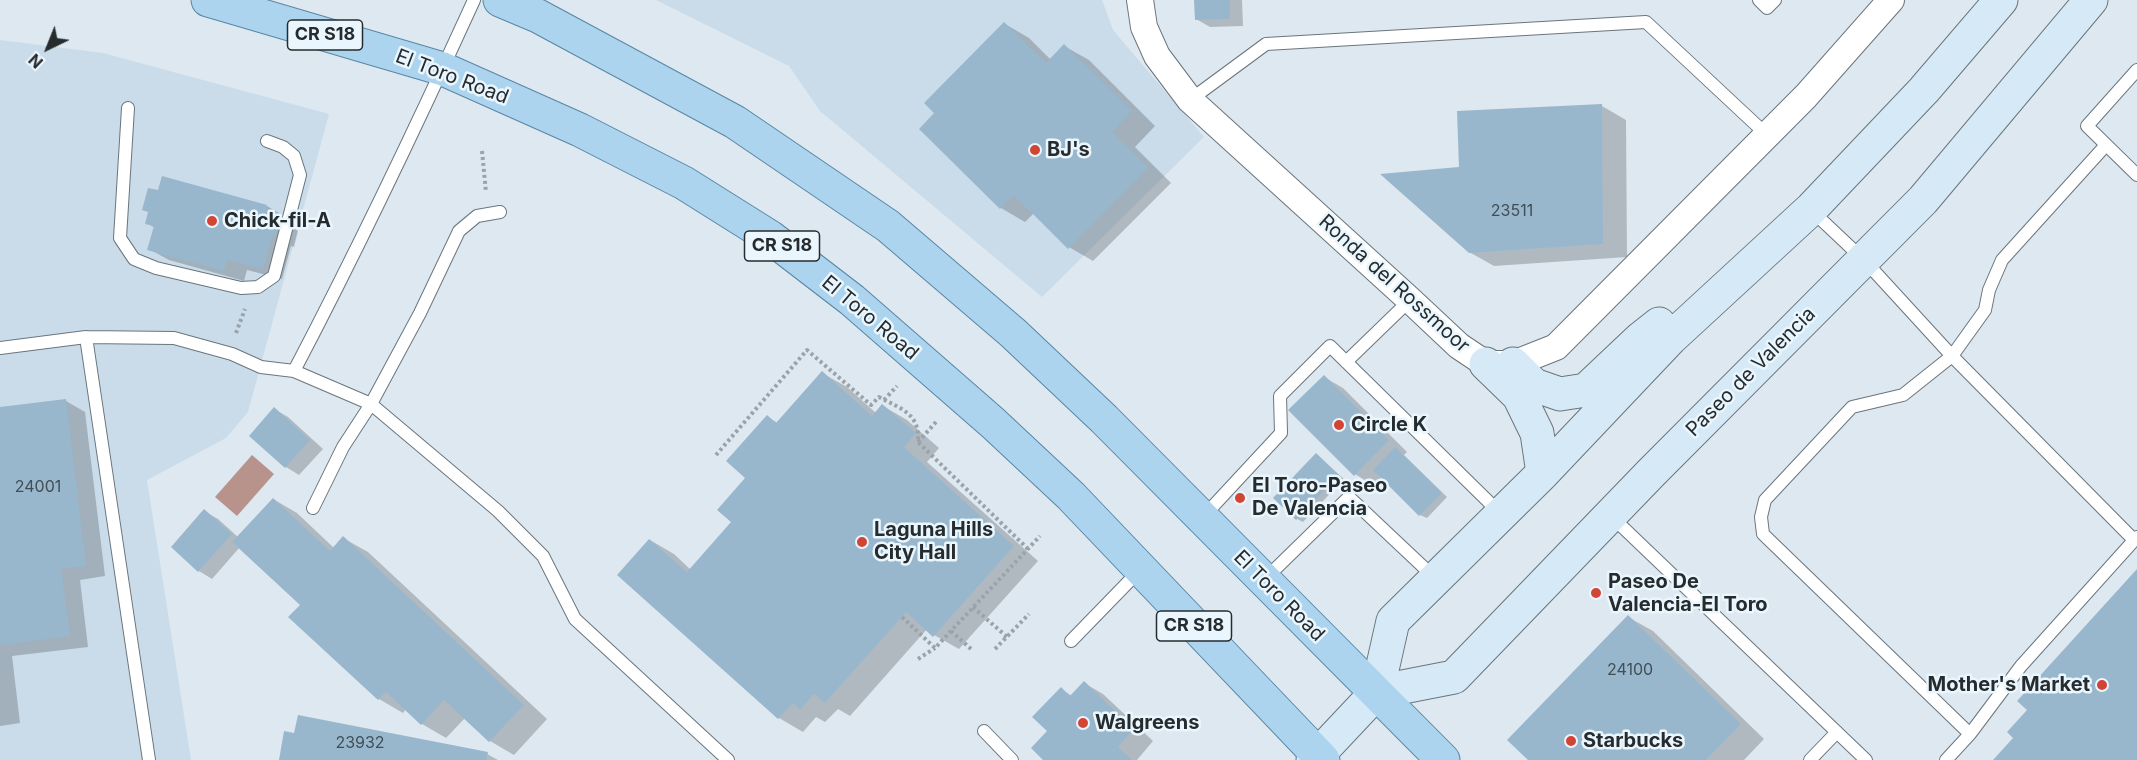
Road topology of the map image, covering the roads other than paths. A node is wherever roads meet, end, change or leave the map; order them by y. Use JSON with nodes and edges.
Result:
{"nodes":[{"id":1,"x":208,"y":0,"type":"edge"},
{"id":2,"x":474,"y":0,"type":"edge"},
{"id":3,"x":501,"y":0,"type":"edge"},
{"id":4,"x":1140,"y":0,"type":"edge"},
{"id":5,"x":1759,"y":0,"type":"edge"},
{"id":6,"x":1775,"y":0,"type":"edge"},
{"id":7,"x":1891,"y":0,"type":"edge"},
{"id":8,"x":2001,"y":0,"type":"edge"},
{"id":9,"x":2091,"y":0,"type":"edge"},
{"id":10,"x":443,"y":69,"type":"junction"},
{"id":11,"x":2137,"y":70,"type":"edge"},
{"id":12,"x":1190,"y":100,"type":"junction"},
{"id":13,"x":128,"y":108,"type":"dead end"},
{"id":14,"x":1767,"y":135,"type":"junction"},
{"id":15,"x":267,"y":141,"type":"dead end"},
{"id":16,"x":2106,"y":145,"type":"junction"},
{"id":17,"x":2137,"y":175,"type":"edge"},
{"id":18,"x":1811,"y":209,"type":"junction"},
{"id":19,"x":494,"y":213,"type":"road end"},
{"id":20,"x":1864,"y":260,"type":"junction"},
{"id":21,"x":1714,"y":298,"type":"junction"},
{"id":22,"x":1410,"y":300,"type":"junction"},
{"id":23,"x":86,"y":338,"type":"junction"},
{"id":24,"x":0,"y":348,"type":"edge"},
{"id":25,"x":1952,"y":356,"type":"junction"},
{"id":26,"x":1346,"y":362,"type":"junction"},
{"id":27,"x":1500,"y":364,"type":"junction"},
{"id":28,"x":294,"y":371,"type":"junction"},
{"id":29,"x":370,"y":404,"type":"junction"},
{"id":30,"x":1543,"y":473,"type":"junction"},
{"id":31,"x":313,"y":508,"type":"dead end"},
{"id":32,"x":1501,"y":514,"type":"junction"},
{"id":33,"x":1610,"y":515,"type":"junction"},
{"id":34,"x":1202,"y":518,"type":"junction"},
{"id":35,"x":2135,"y":538,"type":"edge"},
{"id":36,"x":1141,"y":570,"type":"junction"},
{"id":37,"x":1436,"y":579,"type":"junction"},
{"id":38,"x":1264,"y":580,"type":"junction"},
{"id":39,"x":1071,"y":641,"type":"dead end"},
{"id":40,"x":1377,"y":692,"type":"junction"},
{"id":41,"x":984,"y":731,"type":"dead end"},
{"id":42,"x":1837,"y":732,"type":"junction"},
{"id":43,"x":1970,"y":734,"type":"junction"},
{"id":44,"x":1318,"y":758,"type":"edge"},
{"id":45,"x":149,"y":760,"type":"edge"},
{"id":46,"x":728,"y":760,"type":"edge"},
{"id":47,"x":1012,"y":760,"type":"edge"},
{"id":48,"x":1443,"y":760,"type":"edge"},
{"id":49,"x":1810,"y":760,"type":"edge"},
{"id":50,"x":1866,"y":760,"type":"edge"},
{"id":51,"x":1947,"y":760,"type":"edge"}],
"edges":[{"from":1,"to":10,"type":"main road","name":"El Toro Road","number":"CR S18"},
{"from":2,"to":10,"type":"lane"},
{"from":3,"to":34,"type":"main road","name":"El Toro Road"},
{"from":4,"to":12,"type":"street","name":"Ronda del Rossmoor"},
{"from":5,"to":6,"type":"lane"},
{"from":7,"to":14,"type":"street"},
{"from":8,"to":18,"type":"main road"},
{"from":9,"to":20,"type":"main road","name":"Paseo de Valencia"},
{"from":10,"to":28,"type":"lane"},
{"from":10,"to":36,"type":"main road","name":"El Toro Road","number":"CR S18"},
{"from":11,"to":16,"type":"lane"},
{"from":12,"to":14,"type":"lane"},
{"from":12,"to":22,"type":"street","name":"Ronda del Rossmoor"},
{"from":13,"to":15,"type":"lane"},
{"from":14,"to":27,"type":"street"},
{"from":16,"to":17,"type":"lane"},
{"from":16,"to":25,"type":"lane"},
{"from":18,"to":20,"type":"lane"},
{"from":18,"to":21,"type":"main road"},
{"from":19,"to":29,"type":"lane"},
{"from":20,"to":25,"type":"lane"},
{"from":20,"to":33,"type":"main road","name":"Paseo de Valencia"},
{"from":21,"to":27,"type":"main road"},
{"from":21,"to":30,"type":"main road"},
{"from":22,"to":26,"type":"lane"},
{"from":22,"to":27,"type":"street","name":"Ronda del Rossmoor"},
{"from":23,"to":24,"type":"lane"},
{"from":23,"to":28,"type":"lane"},
{"from":23,"to":45,"type":"lane"},
{"from":25,"to":35,"type":"lane"},
{"from":25,"to":43,"type":"lane"},
{"from":26,"to":32,"type":"lane"},
{"from":26,"to":34,"type":"lane"},
{"from":27,"to":30,"type":"main road"},
{"from":28,"to":29,"type":"lane"},
{"from":29,"to":31,"type":"lane"},
{"from":29,"to":46,"type":"lane"},
{"from":30,"to":32,"type":"main road"},
{"from":32,"to":37,"type":"main road"},
{"from":33,"to":40,"type":"main road","name":"Paseo de Valencia"},
{"from":33,"to":42,"type":"lane"},
{"from":34,"to":38,"type":"main road","name":"El Toro Road"},
{"from":35,"to":43,"type":"lane"},
{"from":36,"to":39,"type":"lane"},
{"from":36,"to":44,"type":"main road","name":"El Toro Road","number":"CR S18"},
{"from":37,"to":38,"type":"lane"},
{"from":37,"to":40,"type":"main road"},
{"from":38,"to":40,"type":"main road","name":"El Toro Road"},
{"from":40,"to":44,"type":"main road"},
{"from":40,"to":48,"type":"main road","name":"El Toro Road"},
{"from":41,"to":47,"type":"lane"},
{"from":42,"to":49,"type":"lane"},
{"from":42,"to":50,"type":"lane"},
{"from":43,"to":51,"type":"lane"}]}
